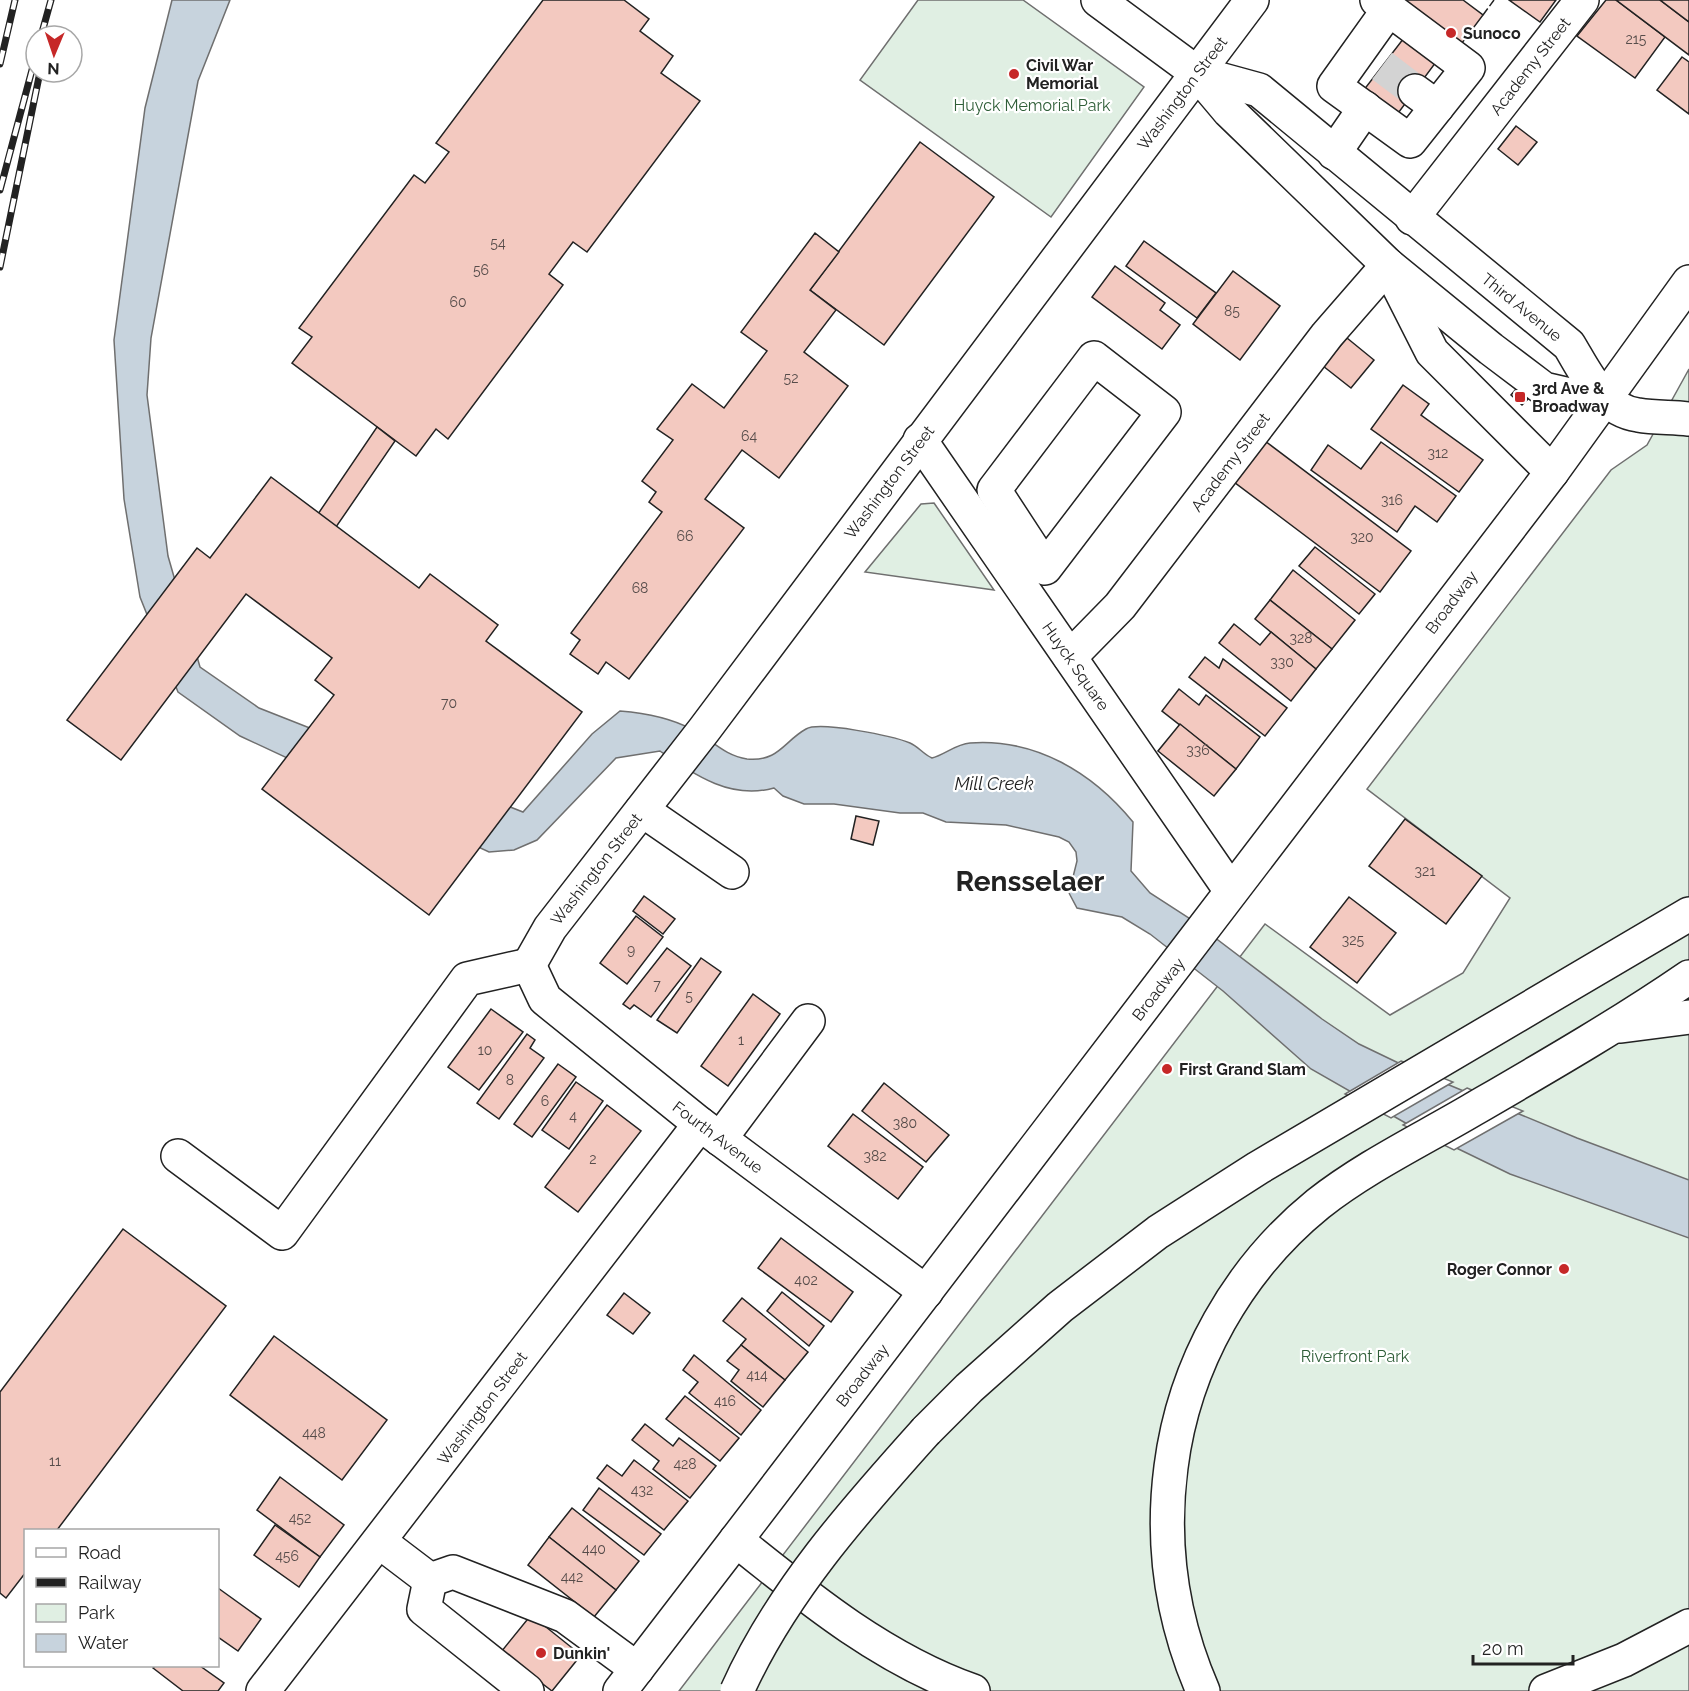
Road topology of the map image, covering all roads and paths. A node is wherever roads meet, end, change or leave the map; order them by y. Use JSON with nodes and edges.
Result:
{"nodes":[{"id":1,"x":1098,"y":0,"type":"edge"},
{"id":2,"x":1252,"y":0,"type":"edge"},
{"id":3,"x":1582,"y":0,"type":"edge"},
{"id":4,"x":1383,"y":5,"type":"edge"},
{"id":5,"x":1197,"y":73,"type":"junction"},
{"id":6,"x":1434,"y":96,"type":"junction"},
{"id":7,"x":1365,"y":108,"type":"junction"},
{"id":8,"x":1489,"y":119,"type":"junction"},
{"id":9,"x":1334,"y":153,"type":"junction"},
{"id":10,"x":1412,"y":218,"type":"junction"},
{"id":11,"x":1388,"y":265,"type":"junction"},
{"id":12,"x":1689,"y":282,"type":"edge"},
{"id":13,"x":1604,"y":399,"type":"junction"},
{"id":14,"x":1689,"y":419,"type":"edge"},
{"id":15,"x":920,"y":440,"type":"junction"},
{"id":16,"x":1552,"y":472,"type":"junction"},
{"id":17,"x":1017,"y":524,"type":"junction"},
{"id":18,"x":997,"y":552,"type":"junction"},
{"id":19,"x":1070,"y":657,"type":"junction"},
{"id":20,"x":642,"y":810,"type":"junction"},
{"id":21,"x":732,"y":872,"type":"dead end"},
{"id":22,"x":1229,"y":895,"type":"junction"},
{"id":23,"x":1689,"y":914,"type":"edge"},
{"id":24,"x":529,"y":965,"type":"junction"},
{"id":25,"x":1689,"y":977,"type":"edge"},
{"id":26,"x":1689,"y":1017,"type":"edge"},
{"id":27,"x":808,"y":1021,"type":"dead end"},
{"id":28,"x":1616,"y":1026,"type":"junction"},
{"id":29,"x":710,"y":1132,"type":"junction"},
{"id":30,"x":178,"y":1156,"type":"dead end"},
{"id":31,"x":926,"y":1292,"type":"junction"},
{"id":32,"x":736,"y":1540,"type":"junction"},
{"id":33,"x":380,"y":1542,"type":"junction"},
{"id":34,"x":430,"y":1580,"type":"junction"},
{"id":35,"x":1689,"y":1626,"type":"edge"},
{"id":36,"x":628,"y":1680,"type":"edge"},
{"id":37,"x":263,"y":1691,"type":"edge"},
{"id":38,"x":527,"y":1691,"type":"edge"},
{"id":39,"x":737,"y":1691,"type":"edge"},
{"id":40,"x":973,"y":1691,"type":"edge"},
{"id":41,"x":1203,"y":1691,"type":"edge"},
{"id":42,"x":1546,"y":1691,"type":"edge"}],
"edges":[{"from":1,"to":5,"type":"main road","name":"Third Avenue"},
{"from":2,"to":5,"type":"main road","name":"Washington Street"},
{"from":3,"to":8,"type":"main road","name":"Academy Street"},
{"from":4,"to":6,"type":"main road"},
{"from":4,"to":7,"type":"main road"},
{"from":5,"to":9,"type":"main road","name":"Third Avenue"},
{"from":5,"to":11,"type":"main road","name":"Third Avenue"},
{"from":5,"to":15,"type":"main road","name":"Washington Street"},
{"from":6,"to":7,"type":"main road"},
{"from":6,"to":8,"type":"main road"},
{"from":7,"to":9,"type":"main road"},
{"from":8,"to":10,"type":"main road","name":"Academy Street"},
{"from":9,"to":10,"type":"main road","name":"Third Avenue"},
{"from":10,"to":13,"type":"main road","name":"Third Avenue"},
{"from":11,"to":13,"type":"main road","name":"Third Avenue"},
{"from":11,"to":16,"type":"main road"},
{"from":11,"to":19,"type":"main road","name":"Academy Street"},
{"from":12,"to":13,"type":"main road","name":"Broadway"},
{"from":13,"to":14,"type":"main road"},
{"from":13,"to":16,"type":"main road","name":"Broadway"},
{"from":15,"to":18,"type":"main road","name":"Huyck Square"},
{"from":15,"to":20,"type":"main road","name":"Washington Street"},
{"from":16,"to":22,"type":"main road","name":"Broadway"},
{"from":17,"to":17,"type":"main road"},
{"from":17,"to":18,"type":"main road"},
{"from":18,"to":19,"type":"main road","name":"Huyck Square"},
{"from":19,"to":22,"type":"main road","name":"Huyck Square"},
{"from":20,"to":21,"type":"main road"},
{"from":20,"to":24,"type":"main road","name":"Washington Street"},
{"from":22,"to":31,"type":"main road","name":"Broadway"},
{"from":23,"to":39,"type":"main road","bridge":true},
{"from":24,"to":29,"type":"main road","name":"Fourth Avenue"},
{"from":24,"to":30,"type":"main road"},
{"from":25,"to":28,"type":"main road"},
{"from":26,"to":28,"type":"main road"},
{"from":27,"to":29,"type":"main road","name":"Washington Street"},
{"from":28,"to":41,"type":"main road"},
{"from":29,"to":31,"type":"main road","name":"Fourth Avenue"},
{"from":29,"to":33,"type":"main road","name":"Washington Street"},
{"from":31,"to":32,"type":"main road","name":"Broadway"},
{"from":32,"to":36,"type":"main road","name":"Broadway"},
{"from":32,"to":40,"type":"main road"},
{"from":33,"to":34,"type":"main road"},
{"from":33,"to":37,"type":"main road","name":"Washington Street"},
{"from":34,"to":36,"type":"main road"},
{"from":34,"to":38,"type":"main road"},
{"from":35,"to":42,"type":"main road"}]}
